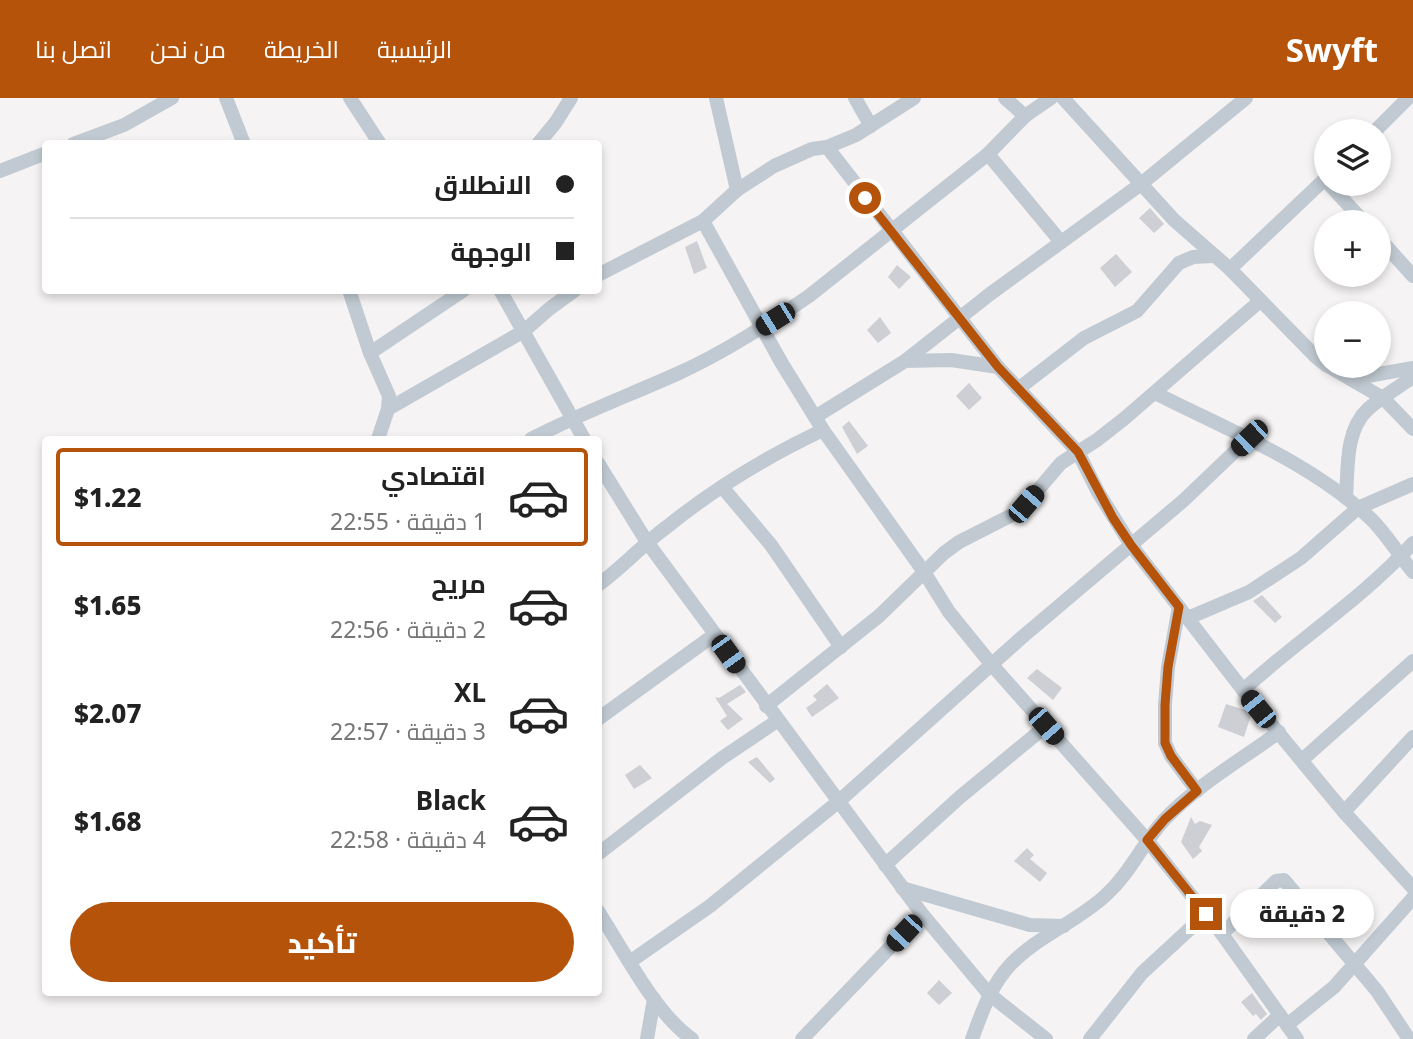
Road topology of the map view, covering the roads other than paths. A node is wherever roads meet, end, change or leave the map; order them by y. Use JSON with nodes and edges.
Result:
{"nodes":[{"id":1,"x":172,"y":98,"type":"edge"},
{"id":2,"x":226,"y":98,"type":"edge"},
{"id":3,"x":350,"y":98,"type":"edge"},
{"id":4,"x":571,"y":98,"type":"edge"},
{"id":5,"x":716,"y":98,"type":"edge"},
{"id":6,"x":855,"y":98,"type":"edge"},
{"id":7,"x":914,"y":98,"type":"edge"},
{"id":8,"x":1005,"y":98,"type":"edge"},
{"id":9,"x":1051,"y":98,"type":"edge"},
{"id":10,"x":1063,"y":98,"type":"edge"},
{"id":11,"x":1246,"y":98,"type":"edge"},
{"id":12,"x":1408,"y":98,"type":"edge"},
{"id":13,"x":1024,"y":116,"type":"junction"},
{"id":14,"x":1387,"y":119,"type":"edge"},
{"id":15,"x":872,"y":126,"type":"junction"},
{"id":16,"x":84,"y":140,"type":"edge"},
{"id":17,"x":242,"y":140,"type":"edge"},
{"id":18,"x":377,"y":140,"type":"edge"},
{"id":19,"x":541,"y":140,"type":"edge"},
{"id":20,"x":827,"y":147,"type":"junction"},
{"id":21,"x":988,"y":154,"type":"junction"},
{"id":22,"x":42,"y":155,"type":"edge"},
{"id":23,"x":0,"y":171,"type":"edge"},
{"id":24,"x":1141,"y":184,"type":"junction"},
{"id":25,"x":737,"y":190,"type":"junction"},
{"id":26,"x":1314,"y":193,"type":"edge"},
{"id":27,"x":1341,"y":196,"type":"edge"},
{"id":28,"x":1353,"y":210,"type":"edge"},
{"id":29,"x":704,"y":221,"type":"junction"},
{"id":30,"x":891,"y":232,"type":"junction"},
{"id":31,"x":1061,"y":242,"type":"junction"},
{"id":32,"x":1391,"y":251,"type":"edge"},
{"id":33,"x":1214,"y":256,"type":"junction"},
{"id":34,"x":1230,"y":269,"type":"junction"},
{"id":35,"x":602,"y":273,"type":"edge"},
{"id":36,"x":1413,"y":276,"type":"edge"},
{"id":37,"x":350,"y":294,"type":"edge"},
{"id":38,"x":458,"y":294,"type":"edge"},
{"id":39,"x":502,"y":294,"type":"edge"},
{"id":40,"x":570,"y":294,"type":"edge"},
{"id":41,"x":1260,"y":301,"type":"junction"},
{"id":42,"x":960,"y":318,"type":"junction"},
{"id":43,"x":762,"y":328,"type":"junction"},
{"id":44,"x":524,"y":331,"type":"junction"},
{"id":45,"x":370,"y":353,"type":"junction"},
{"id":46,"x":1314,"y":355,"type":"edge"},
{"id":47,"x":905,"y":361,"type":"junction"},
{"id":48,"x":998,"y":367,"type":"junction"},
{"id":49,"x":1413,"y":368,"type":"edge"},
{"id":50,"x":1413,"y":377,"type":"edge"},
{"id":51,"x":1351,"y":379,"type":"joint"},
{"id":52,"x":1018,"y":389,"type":"junction"},
{"id":53,"x":1155,"y":393,"type":"junction"},
{"id":54,"x":1383,"y":398,"type":"junction"},
{"id":55,"x":388,"y":409,"type":"junction"},
{"id":56,"x":572,"y":420,"type":"junction"},
{"id":57,"x":819,"y":424,"type":"junction"},
{"id":58,"x":1413,"y":429,"type":"edge"},
{"id":59,"x":379,"y":436,"type":"edge"},
{"id":60,"x":537,"y":436,"type":"edge"},
{"id":61,"x":582,"y":436,"type":"edge"},
{"id":62,"x":1249,"y":438,"type":"junction"},
{"id":63,"x":1078,"y":452,"type":"junction"},
{"id":64,"x":602,"y":469,"type":"edge"},
{"id":65,"x":1413,"y":484,"type":"edge"},
{"id":66,"x":723,"y":488,"type":"junction"},
{"id":67,"x":1346,"y":498,"type":"junction"},
{"id":68,"x":1358,"y":508,"type":"junction"},
{"id":69,"x":647,"y":542,"type":"junction"},
{"id":70,"x":1413,"y":542,"type":"edge"},
{"id":71,"x":1131,"y":545,"type":"junction"},
{"id":72,"x":1400,"y":557,"type":"junction"},
{"id":73,"x":924,"y":572,"type":"junction"},
{"id":74,"x":1413,"y":572,"type":"edge"},
{"id":75,"x":602,"y":582,"type":"edge"},
{"id":76,"x":1183,"y":612,"type":"junction"},
{"id":77,"x":715,"y":635,"type":"junction"},
{"id":78,"x":841,"y":648,"type":"junction"},
{"id":79,"x":1413,"y":661,"type":"edge"},
{"id":80,"x":992,"y":665,"type":"junction"},
{"id":81,"x":1243,"y":690,"type":"junction"},
{"id":82,"x":766,"y":706,"type":"junction"},
{"id":83,"x":602,"y":716,"type":"edge"},
{"id":84,"x":777,"y":720,"type":"junction"},
{"id":85,"x":1046,"y":726,"type":"junction"},
{"id":86,"x":1279,"y":732,"type":"junction"},
{"id":87,"x":1413,"y":737,"type":"edge"},
{"id":88,"x":1302,"y":760,"type":"junction"},
{"id":89,"x":1197,"y":791,"type":"junction"},
{"id":90,"x":838,"y":802,"type":"junction"},
{"id":91,"x":1344,"y":812,"type":"junction"},
{"id":92,"x":1147,"y":840,"type":"junction"},
{"id":93,"x":602,"y":851,"type":"edge"},
{"id":94,"x":885,"y":864,"type":"junction"},
{"id":95,"x":1410,"y":879,"type":"edge"},
{"id":96,"x":902,"y":888,"type":"junction"},
{"id":97,"x":1413,"y":898,"type":"edge"},
{"id":98,"x":922,"y":914,"type":"junction"},
{"id":99,"x":1206,"y":914,"type":"junction"},
{"id":100,"x":602,"y":917,"type":"edge"},
{"id":101,"x":1065,"y":926,"type":"junction"},
{"id":102,"x":1222,"y":934,"type":"junction"},
{"id":103,"x":631,"y":961,"type":"junction"},
{"id":104,"x":1356,"y":965,"type":"junction"},
{"id":105,"x":989,"y":994,"type":"junction"},
{"id":106,"x":654,"y":999,"type":"junction"},
{"id":107,"x":1284,"y":1020,"type":"junction"},
{"id":108,"x":647,"y":1039,"type":"edge"},
{"id":109,"x":692,"y":1039,"type":"edge"},
{"id":110,"x":803,"y":1039,"type":"edge"},
{"id":111,"x":972,"y":1039,"type":"edge"},
{"id":112,"x":1046,"y":1039,"type":"edge"},
{"id":113,"x":1090,"y":1039,"type":"edge"},
{"id":114,"x":1254,"y":1039,"type":"edge"},
{"id":115,"x":1297,"y":1039,"type":"edge"},
{"id":116,"x":1409,"y":1039,"type":"edge"}],
"edges":[{"from":1,"to":16,"type":"street"},
{"from":2,"to":17,"type":"street"},
{"from":3,"to":18,"type":"street"},
{"from":4,"to":19,"type":"street"},
{"from":5,"to":25,"type":"street"},
{"from":6,"to":15,"type":"street"},
{"from":7,"to":15,"type":"street"},
{"from":8,"to":13,"type":"street"},
{"from":9,"to":13,"type":"street"},
{"from":10,"to":24,"type":"street"},
{"from":11,"to":24,"type":"street"},
{"from":12,"to":14,"type":"street"},
{"from":13,"to":21,"type":"street"},
{"from":15,"to":20,"type":"street"},
{"from":20,"to":25,"type":"street"},
{"from":20,"to":30,"type":"street"},
{"from":21,"to":30,"type":"street"},
{"from":21,"to":31,"type":"street"},
{"from":22,"to":23,"type":"street"},
{"from":24,"to":31,"type":"street"},
{"from":24,"to":33,"type":"street"},
{"from":25,"to":29,"type":"street"},
{"from":26,"to":34,"type":"street"},
{"from":27,"to":28,"type":"street"},
{"from":29,"to":35,"type":"street"},
{"from":29,"to":43,"type":"street"},
{"from":30,"to":42,"type":"street"},
{"from":30,"to":43,"type":"street"},
{"from":31,"to":42,"type":"street"},
{"from":32,"to":36,"type":"street"},
{"from":33,"to":34,"type":"street"},
{"from":33,"to":52,"type":"street"},
{"from":34,"to":41,"type":"street"},
{"from":37,"to":45,"type":"street"},
{"from":38,"to":45,"type":"street"},
{"from":39,"to":44,"type":"street"},
{"from":40,"to":44,"type":"street"},
{"from":41,"to":46,"type":"street"},
{"from":41,"to":53,"type":"street"},
{"from":42,"to":47,"type":"street"},
{"from":42,"to":48,"type":"street"},
{"from":43,"to":56,"type":"street"},
{"from":43,"to":57,"type":"street"},
{"from":44,"to":55,"type":"street"},
{"from":44,"to":56,"type":"street"},
{"from":45,"to":55,"type":"street"},
{"from":47,"to":48,"type":"street"},
{"from":47,"to":57,"type":"street"},
{"from":48,"to":52,"type":"street"},
{"from":49,"to":51,"type":"street"},
{"from":50,"to":54,"type":"street"},
{"from":51,"to":54,"type":"street"},
{"from":52,"to":63,"type":"street"},
{"from":53,"to":62,"type":"street"},
{"from":53,"to":63,"type":"street"},
{"from":54,"to":58,"type":"street"},
{"from":54,"to":67,"type":"street"},
{"from":55,"to":59,"type":"street"},
{"from":56,"to":60,"type":"street"},
{"from":56,"to":61,"type":"street"},
{"from":57,"to":66,"type":"street"},
{"from":57,"to":73,"type":"street"},
{"from":62,"to":67,"type":"street"},
{"from":62,"to":71,"type":"street"},
{"from":63,"to":71,"type":"street"},
{"from":63,"to":73,"type":"street"},
{"from":64,"to":69,"type":"street"},
{"from":65,"to":68,"type":"street"},
{"from":66,"to":69,"type":"street"},
{"from":66,"to":78,"type":"street"},
{"from":67,"to":68,"type":"street"},
{"from":68,"to":72,"type":"street"},
{"from":68,"to":76,"type":"street"},
{"from":69,"to":75,"type":"street"},
{"from":69,"to":77,"type":"street"},
{"from":70,"to":72,"type":"street"},
{"from":71,"to":76,"type":"street"},
{"from":71,"to":80,"type":"street"},
{"from":72,"to":74,"type":"street"},
{"from":72,"to":81,"type":"street"},
{"from":73,"to":78,"type":"street"},
{"from":73,"to":80,"type":"street"},
{"from":76,"to":81,"type":"street"},
{"from":76,"to":89,"type":"street"},
{"from":77,"to":82,"type":"street"},
{"from":77,"to":83,"type":"street"},
{"from":78,"to":82,"type":"street"},
{"from":79,"to":88,"type":"street"},
{"from":80,"to":85,"type":"street"},
{"from":80,"to":90,"type":"street"},
{"from":81,"to":86,"type":"street"},
{"from":82,"to":84,"type":"street"},
{"from":84,"to":90,"type":"street"},
{"from":84,"to":93,"type":"street"},
{"from":85,"to":92,"type":"street"},
{"from":85,"to":94,"type":"street"},
{"from":86,"to":88,"type":"street"},
{"from":86,"to":89,"type":"street"},
{"from":87,"to":91,"type":"street"},
{"from":88,"to":91,"type":"street"},
{"from":89,"to":92,"type":"street"},
{"from":90,"to":94,"type":"street"},
{"from":90,"to":103,"type":"street"},
{"from":91,"to":95,"type":"street"},
{"from":92,"to":99,"type":"street"},
{"from":92,"to":101,"type":"street"},
{"from":94,"to":96,"type":"street"},
{"from":96,"to":98,"type":"street"},
{"from":96,"to":101,"type":"street"},
{"from":97,"to":104,"type":"street"},
{"from":98,"to":105,"type":"street"},
{"from":98,"to":110,"type":"street"},
{"from":99,"to":102,"type":"street"},
{"from":99,"to":113,"type":"street"},
{"from":100,"to":103,"type":"street"},
{"from":101,"to":105,"type":"street"},
{"from":102,"to":104,"type":"street"},
{"from":102,"to":107,"type":"street"},
{"from":103,"to":106,"type":"street"},
{"from":104,"to":107,"type":"street"},
{"from":104,"to":116,"type":"street"},
{"from":105,"to":111,"type":"street"},
{"from":105,"to":112,"type":"street"},
{"from":106,"to":108,"type":"street"},
{"from":106,"to":109,"type":"street"},
{"from":107,"to":114,"type":"street"},
{"from":107,"to":115,"type":"street"}]}
